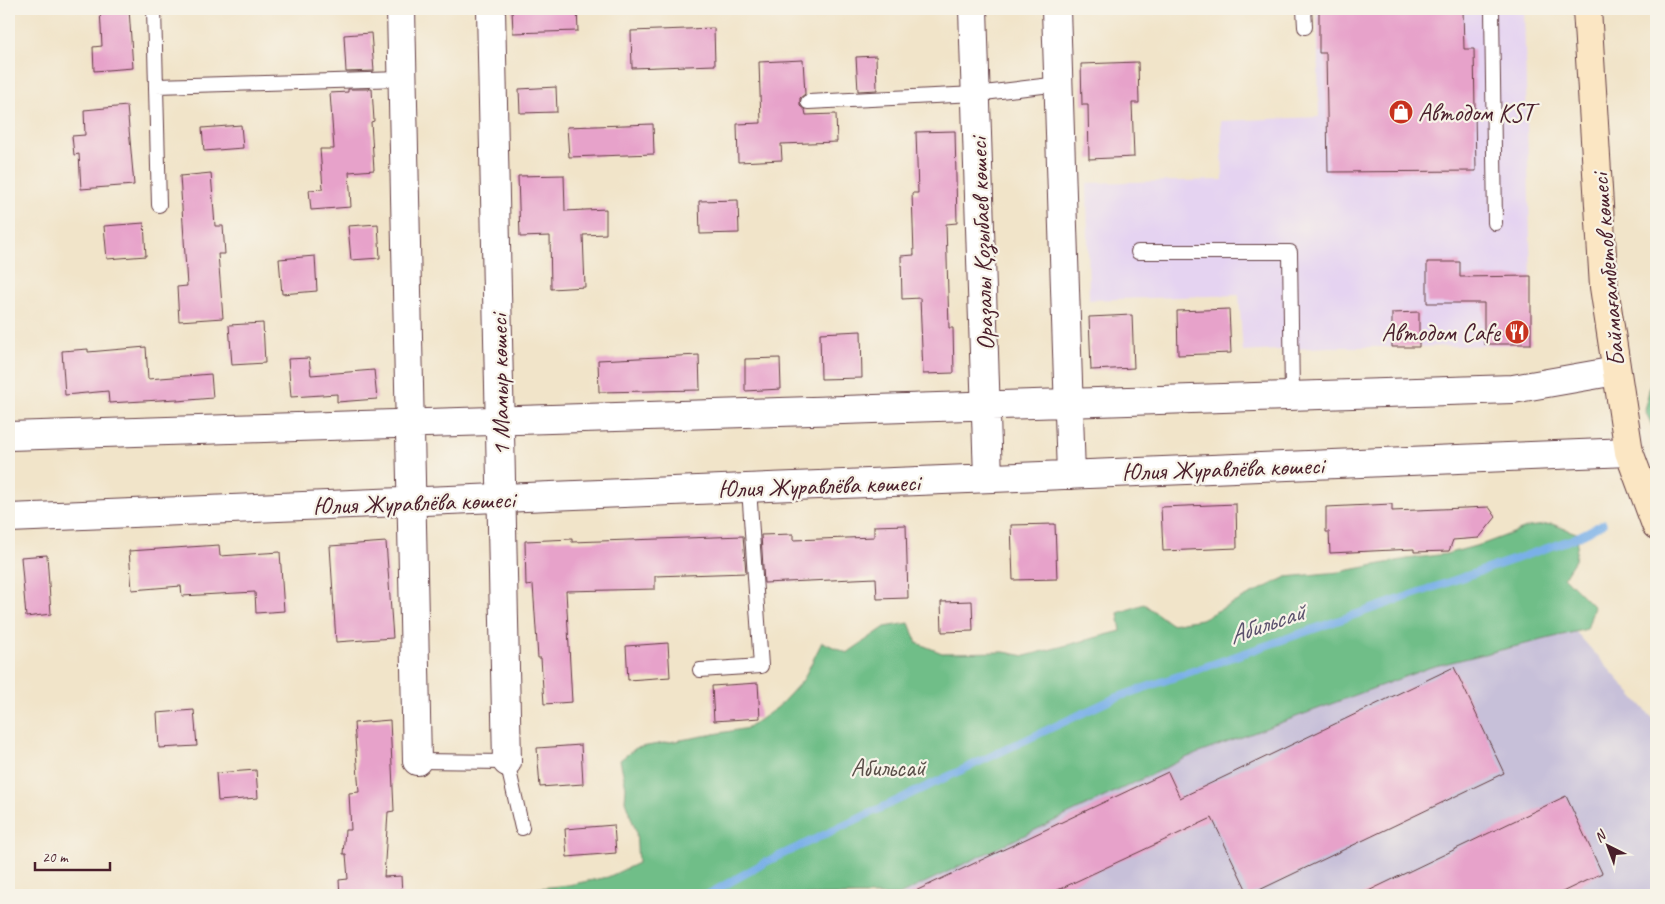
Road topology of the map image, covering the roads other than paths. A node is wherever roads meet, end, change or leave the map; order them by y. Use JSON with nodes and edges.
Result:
{"nodes":[{"id":1,"x":154,"y":9,"type":"edge"},
{"id":2,"x":401,"y":9,"type":"edge"},
{"id":3,"x":491,"y":9,"type":"edge"},
{"id":4,"x":973,"y":9,"type":"edge"},
{"id":5,"x":1056,"y":9,"type":"edge"},
{"id":6,"x":1304,"y":9,"type":"edge"},
{"id":7,"x":1492,"y":9,"type":"edge"},
{"id":8,"x":1587,"y":9,"type":"edge"},
{"id":9,"x":1305,"y":27,"type":"dead end"},
{"id":10,"x":402,"y":79,"type":"junction"},
{"id":11,"x":1059,"y":84,"type":"junction"},
{"id":12,"x":156,"y":86,"type":"junction"},
{"id":13,"x":976,"y":94,"type":"junction"},
{"id":14,"x":808,"y":102,"type":"dead end"},
{"id":15,"x":159,"y":205,"type":"dead end"},
{"id":16,"x":1495,"y":223,"type":"dead end"},
{"id":17,"x":1138,"y":252,"type":"dead end"},
{"id":18,"x":1616,"y":371,"type":"junction"},
{"id":19,"x":1292,"y":396,"type":"junction"},
{"id":20,"x":1069,"y":403,"type":"junction"},
{"id":21,"x":986,"y":405,"type":"junction"},
{"id":22,"x":500,"y":420,"type":"junction"},
{"id":23,"x":410,"y":423,"type":"junction"},
{"id":24,"x":9,"y":436,"type":"edge"},
{"id":25,"x":1629,"y":452,"type":"junction"},
{"id":26,"x":1071,"y":475,"type":"junction"},
{"id":27,"x":988,"y":478,"type":"junction"},
{"id":28,"x":749,"y":488,"type":"junction"},
{"id":29,"x":502,"y":499,"type":"junction"},
{"id":30,"x":411,"y":502,"type":"junction"},
{"id":31,"x":9,"y":518,"type":"edge"},
{"id":32,"x":1656,"y":525,"type":"edge"},
{"id":33,"x":700,"y":670,"type":"dead end"},
{"id":34,"x":417,"y":761,"type":"joint"},
{"id":35,"x":507,"y":762,"type":"junction"},
{"id":36,"x":522,"y":828,"type":"dead end"}],
"edges":[{"from":1,"to":12,"type":"lane"},
{"from":2,"to":10,"type":"street"},
{"from":3,"to":22,"type":"street","name":"1 Мамыр көшесі"},
{"from":4,"to":13,"type":"street","name":"Оразалы Қозыбаев көшесі"},
{"from":5,"to":11,"type":"street"},
{"from":6,"to":9,"type":"lane"},
{"from":7,"to":16,"type":"lane"},
{"from":8,"to":18,"type":"main road","name":"Баймағамбетов көшесі"},
{"from":10,"to":12,"type":"lane"},
{"from":10,"to":23,"type":"street"},
{"from":11,"to":13,"type":"lane"},
{"from":11,"to":20,"type":"street"},
{"from":12,"to":15,"type":"lane"},
{"from":13,"to":14,"type":"lane"},
{"from":13,"to":21,"type":"street","name":"Оразалы Қозыбаев көшесі"},
{"from":17,"to":19,"type":"lane"},
{"from":18,"to":19,"type":"street"},
{"from":18,"to":25,"type":"main road","name":"Баймағамбетов көшесі"},
{"from":19,"to":20,"type":"street"},
{"from":20,"to":21,"type":"street"},
{"from":20,"to":26,"type":"street"},
{"from":21,"to":22,"type":"street"},
{"from":21,"to":27,"type":"street","name":"Оразалы Қозыбаев көшесі"},
{"from":22,"to":23,"type":"street"},
{"from":22,"to":29,"type":"street","name":"1 Мамыр көшесі"},
{"from":23,"to":24,"type":"street"},
{"from":23,"to":30,"type":"street"},
{"from":25,"to":26,"type":"street","name":"Юлия Журавлёва көшесі"},
{"from":25,"to":32,"type":"main road","name":"Баймағамбетов көшесі"},
{"from":26,"to":27,"type":"street","name":"Юлия Журавлёва көшесі"},
{"from":27,"to":28,"type":"street","name":"Юлия Журавлёва көшесі"},
{"from":28,"to":29,"type":"street","name":"Юлия Журавлёва көшесі"},
{"from":28,"to":33,"type":"lane"},
{"from":29,"to":30,"type":"street","name":"Юлия Журавлёва көшесі"},
{"from":29,"to":35,"type":"street","name":"1 Мамыр көшесі"},
{"from":30,"to":31,"type":"street","name":"Юлия Журавлёва көшесі"},
{"from":30,"to":34,"type":"street"},
{"from":34,"to":35,"type":"lane"},
{"from":35,"to":36,"type":"lane"}]}
